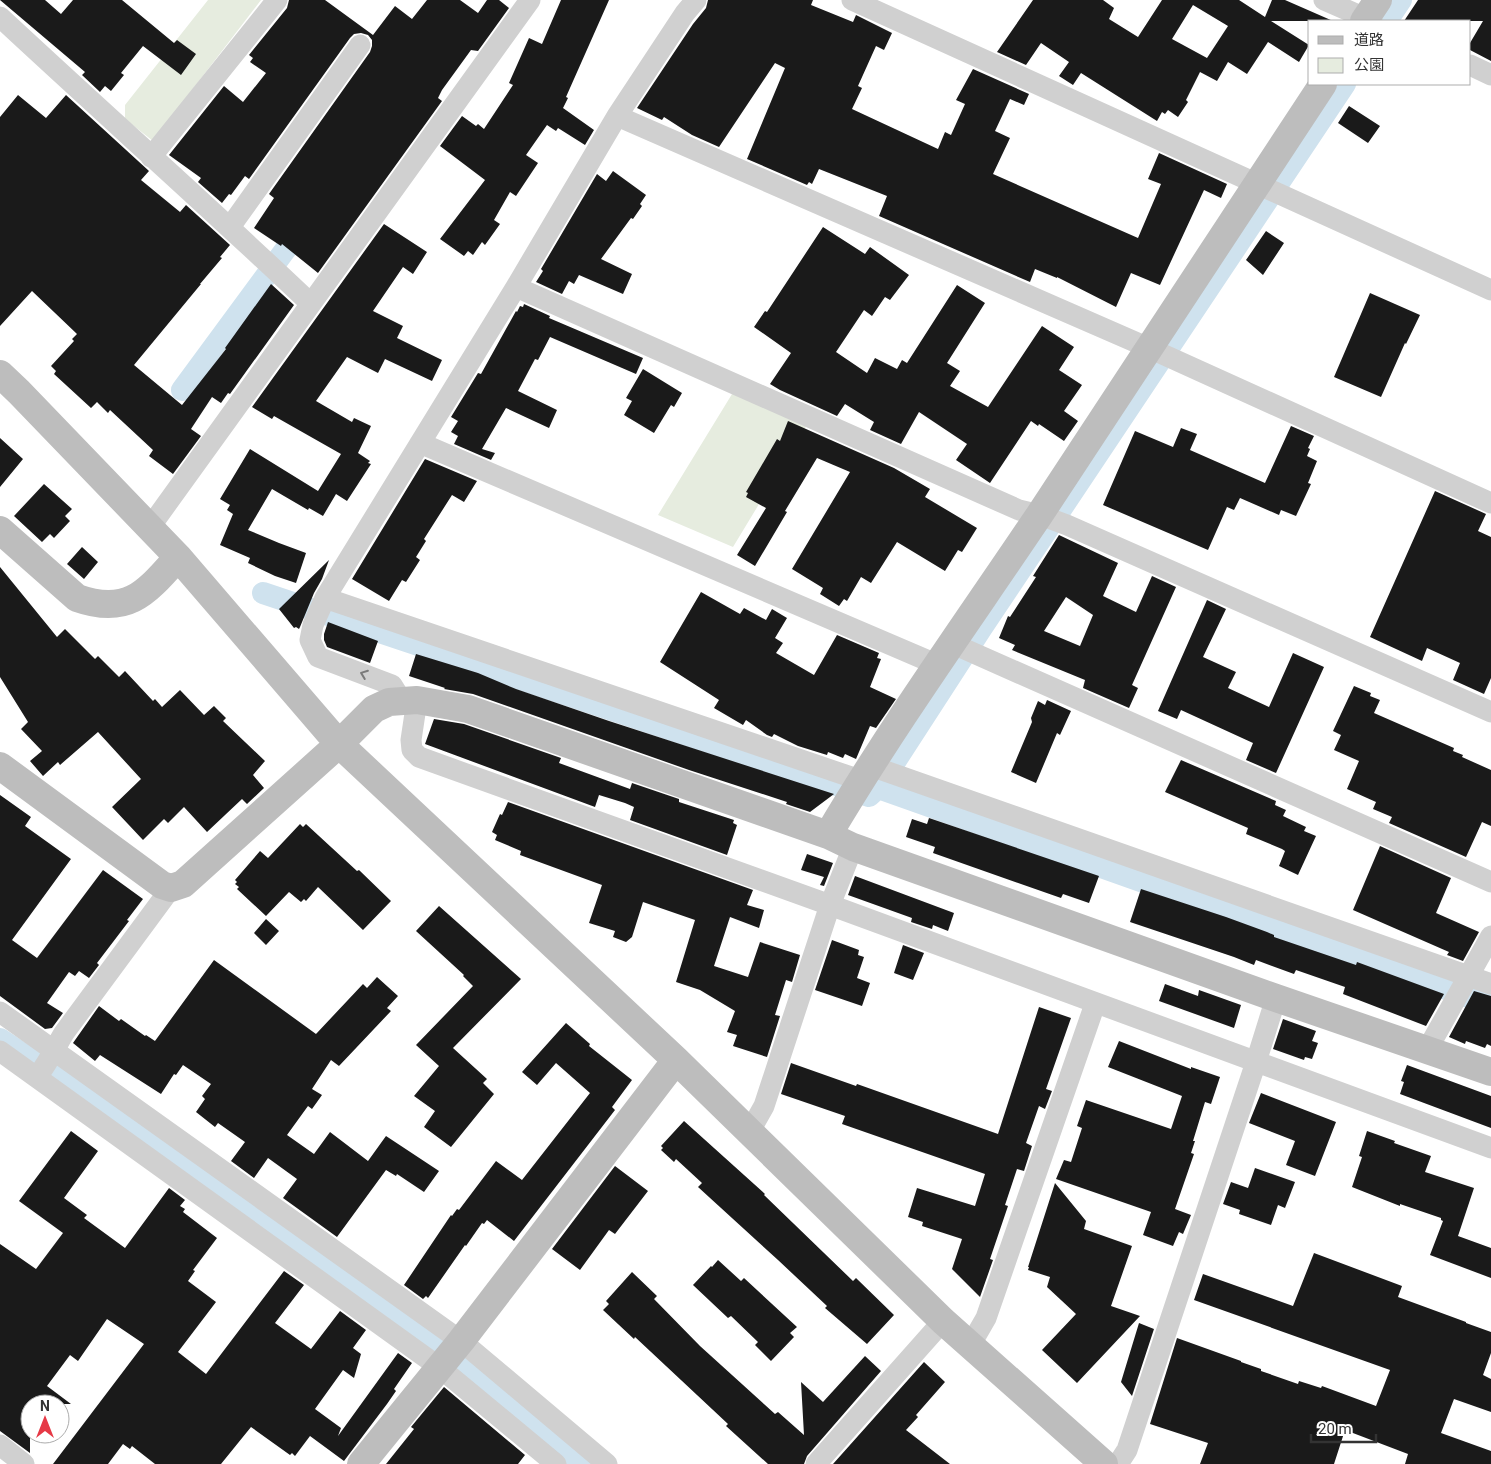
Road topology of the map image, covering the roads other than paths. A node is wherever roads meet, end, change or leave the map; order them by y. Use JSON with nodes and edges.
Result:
{"nodes":[{"id":1,"x":277,"y":0,"type":"edge"},
{"id":2,"x":530,"y":0,"type":"edge"},
{"id":3,"x":696,"y":0,"type":"edge"},
{"id":4,"x":852,"y":0,"type":"edge"},
{"id":5,"x":1324,"y":0,"type":"edge"},
{"id":6,"x":1370,"y":15,"type":"edge"},
{"id":7,"x":0,"y":17,"type":"edge"},
{"id":8,"x":360,"y":44,"type":"dead end"},
{"id":9,"x":1471,"y":65,"type":"edge"},
{"id":10,"x":1491,"y":75,"type":"edge"},
{"id":11,"x":1322,"y":85,"type":"edge"},
{"id":12,"x":617,"y":116,"type":"junction"},
{"id":13,"x":151,"y":157,"type":"junction"},
{"id":14,"x":1258,"y":185,"type":"junction"},
{"id":15,"x":230,"y":227,"type":"junction"},
{"id":16,"x":516,"y":287,"type":"junction"},
{"id":17,"x":1491,"y":290,"type":"edge"},
{"id":18,"x":310,"y":303,"type":"junction"},
{"id":19,"x":1149,"y":348,"type":"junction"},
{"id":20,"x":0,"y":374,"type":"edge"},
{"id":21,"x":420,"y":443,"type":"junction"},
{"id":22,"x":1491,"y":503,"type":"edge"},
{"id":23,"x":1040,"y":515,"type":"junction"},
{"id":24,"x":150,"y":526,"type":"junction"},
{"id":25,"x":0,"y":530,"type":"edge"},
{"id":26,"x":178,"y":557,"type":"junction"},
{"id":27,"x":325,"y":598,"type":"junction"},
{"id":28,"x":944,"y":654,"type":"junction"},
{"id":29,"x":409,"y":700,"type":"junction"},
{"id":30,"x":1491,"y":712,"type":"edge"},
{"id":31,"x":339,"y":744,"type":"junction"},
{"id":32,"x":0,"y":766,"type":"edge"},
{"id":33,"x":865,"y":773,"type":"junction"},
{"id":34,"x":828,"y":835,"type":"junction"},
{"id":35,"x":853,"y":847,"type":"junction"},
{"id":36,"x":1491,"y":882,"type":"edge"},
{"id":37,"x":171,"y":888,"type":"junction"},
{"id":38,"x":830,"y":905,"type":"junction"},
{"id":39,"x":1491,"y":936,"type":"edge"},
{"id":40,"x":1468,"y":976,"type":"junction"},
{"id":41,"x":1491,"y":984,"type":"edge"},
{"id":42,"x":1276,"y":998,"type":"junction"},
{"id":43,"x":1095,"y":1004,"type":"junction"},
{"id":44,"x":0,"y":1012,"type":"edge"},
{"id":45,"x":1427,"y":1050,"type":"junction"},
{"id":46,"x":0,"y":1051,"type":"edge"},
{"id":47,"x":676,"y":1060,"type":"junction"},
{"id":48,"x":1256,"y":1062,"type":"junction"},
{"id":49,"x":45,"y":1064,"type":"junction"},
{"id":50,"x":1491,"y":1072,"type":"edge"},
{"id":51,"x":750,"y":1131,"type":"junction"},
{"id":52,"x":1491,"y":1148,"type":"edge"},
{"id":53,"x":943,"y":1320,"type":"junction"},
{"id":54,"x":971,"y":1344,"type":"junction"},
{"id":55,"x":449,"y":1355,"type":"junction"},
{"id":56,"x":0,"y":1445,"type":"edge"},
{"id":57,"x":24,"y":1464,"type":"edge"},
{"id":58,"x":361,"y":1464,"type":"edge"},
{"id":59,"x":556,"y":1464,"type":"edge"},
{"id":60,"x":607,"y":1464,"type":"edge"},
{"id":61,"x":816,"y":1464,"type":"edge"},
{"id":62,"x":1104,"y":1464,"type":"edge"},
{"id":63,"x":1118,"y":1464,"type":"edge"}],
"edges":[{"from":1,"to":13,"type":"street"},
{"from":2,"to":18,"type":"street"},
{"from":3,"to":12,"type":"street"},
{"from":4,"to":14,"type":"street"},
{"from":5,"to":6,"type":"street"},
{"from":7,"to":13,"type":"street"},
{"from":8,"to":15,"type":"street"},
{"from":9,"to":10,"type":"street"},
{"from":11,"to":14,"type":"street"},
{"from":12,"to":16,"type":"street"},
{"from":12,"to":19,"type":"street"},
{"from":13,"to":15,"type":"street"},
{"from":14,"to":17,"type":"street"},
{"from":14,"to":19,"type":"street"},
{"from":15,"to":18,"type":"street"},
{"from":16,"to":21,"type":"street"},
{"from":16,"to":23,"type":"street"},
{"from":18,"to":24,"type":"street"},
{"from":19,"to":22,"type":"street"},
{"from":19,"to":23,"type":"street"},
{"from":20,"to":24,"type":"street"},
{"from":21,"to":27,"type":"street"},
{"from":21,"to":28,"type":"street"},
{"from":23,"to":28,"type":"street"},
{"from":23,"to":30,"type":"street"},
{"from":24,"to":26,"type":"street"},
{"from":25,"to":26,"type":"street"},
{"from":26,"to":31,"type":"street"},
{"from":29,"to":27,"type":"street","one_way":true},
{"from":27,"to":33,"type":"street"},
{"from":28,"to":33,"type":"street"},
{"from":28,"to":36,"type":"street"},
{"from":29,"to":31,"type":"street"},
{"from":29,"to":34,"type":"street"},
{"from":29,"to":38,"type":"street"},
{"from":31,"to":37,"type":"street"},
{"from":31,"to":47,"type":"street"},
{"from":32,"to":37,"type":"street"},
{"from":33,"to":34,"type":"street"},
{"from":33,"to":40,"type":"street"},
{"from":34,"to":35,"type":"street"},
{"from":35,"to":38,"type":"street"},
{"from":35,"to":42,"type":"street"},
{"from":37,"to":49,"type":"street"},
{"from":38,"to":43,"type":"street"},
{"from":38,"to":51,"type":"street"},
{"from":39,"to":40,"type":"street"},
{"from":40,"to":41,"type":"street"},
{"from":40,"to":45,"type":"street"},
{"from":42,"to":45,"type":"street"},
{"from":42,"to":48,"type":"street"},
{"from":43,"to":48,"type":"street"},
{"from":43,"to":54,"type":"street"},
{"from":44,"to":49,"type":"street"},
{"from":45,"to":50,"type":"street"},
{"from":46,"to":49,"type":"street"},
{"from":47,"to":51,"type":"street"},
{"from":47,"to":55,"type":"street"},
{"from":48,"to":52,"type":"street"},
{"from":48,"to":63,"type":"street"},
{"from":49,"to":55,"type":"street"},
{"from":49,"to":55,"type":"street"},
{"from":51,"to":53,"type":"street"},
{"from":53,"to":54,"type":"street"},
{"from":53,"to":61,"type":"street"},
{"from":54,"to":62,"type":"street"},
{"from":55,"to":58,"type":"street"},
{"from":55,"to":59,"type":"street"},
{"from":55,"to":60,"type":"street"},
{"from":56,"to":57,"type":"street"}]}
